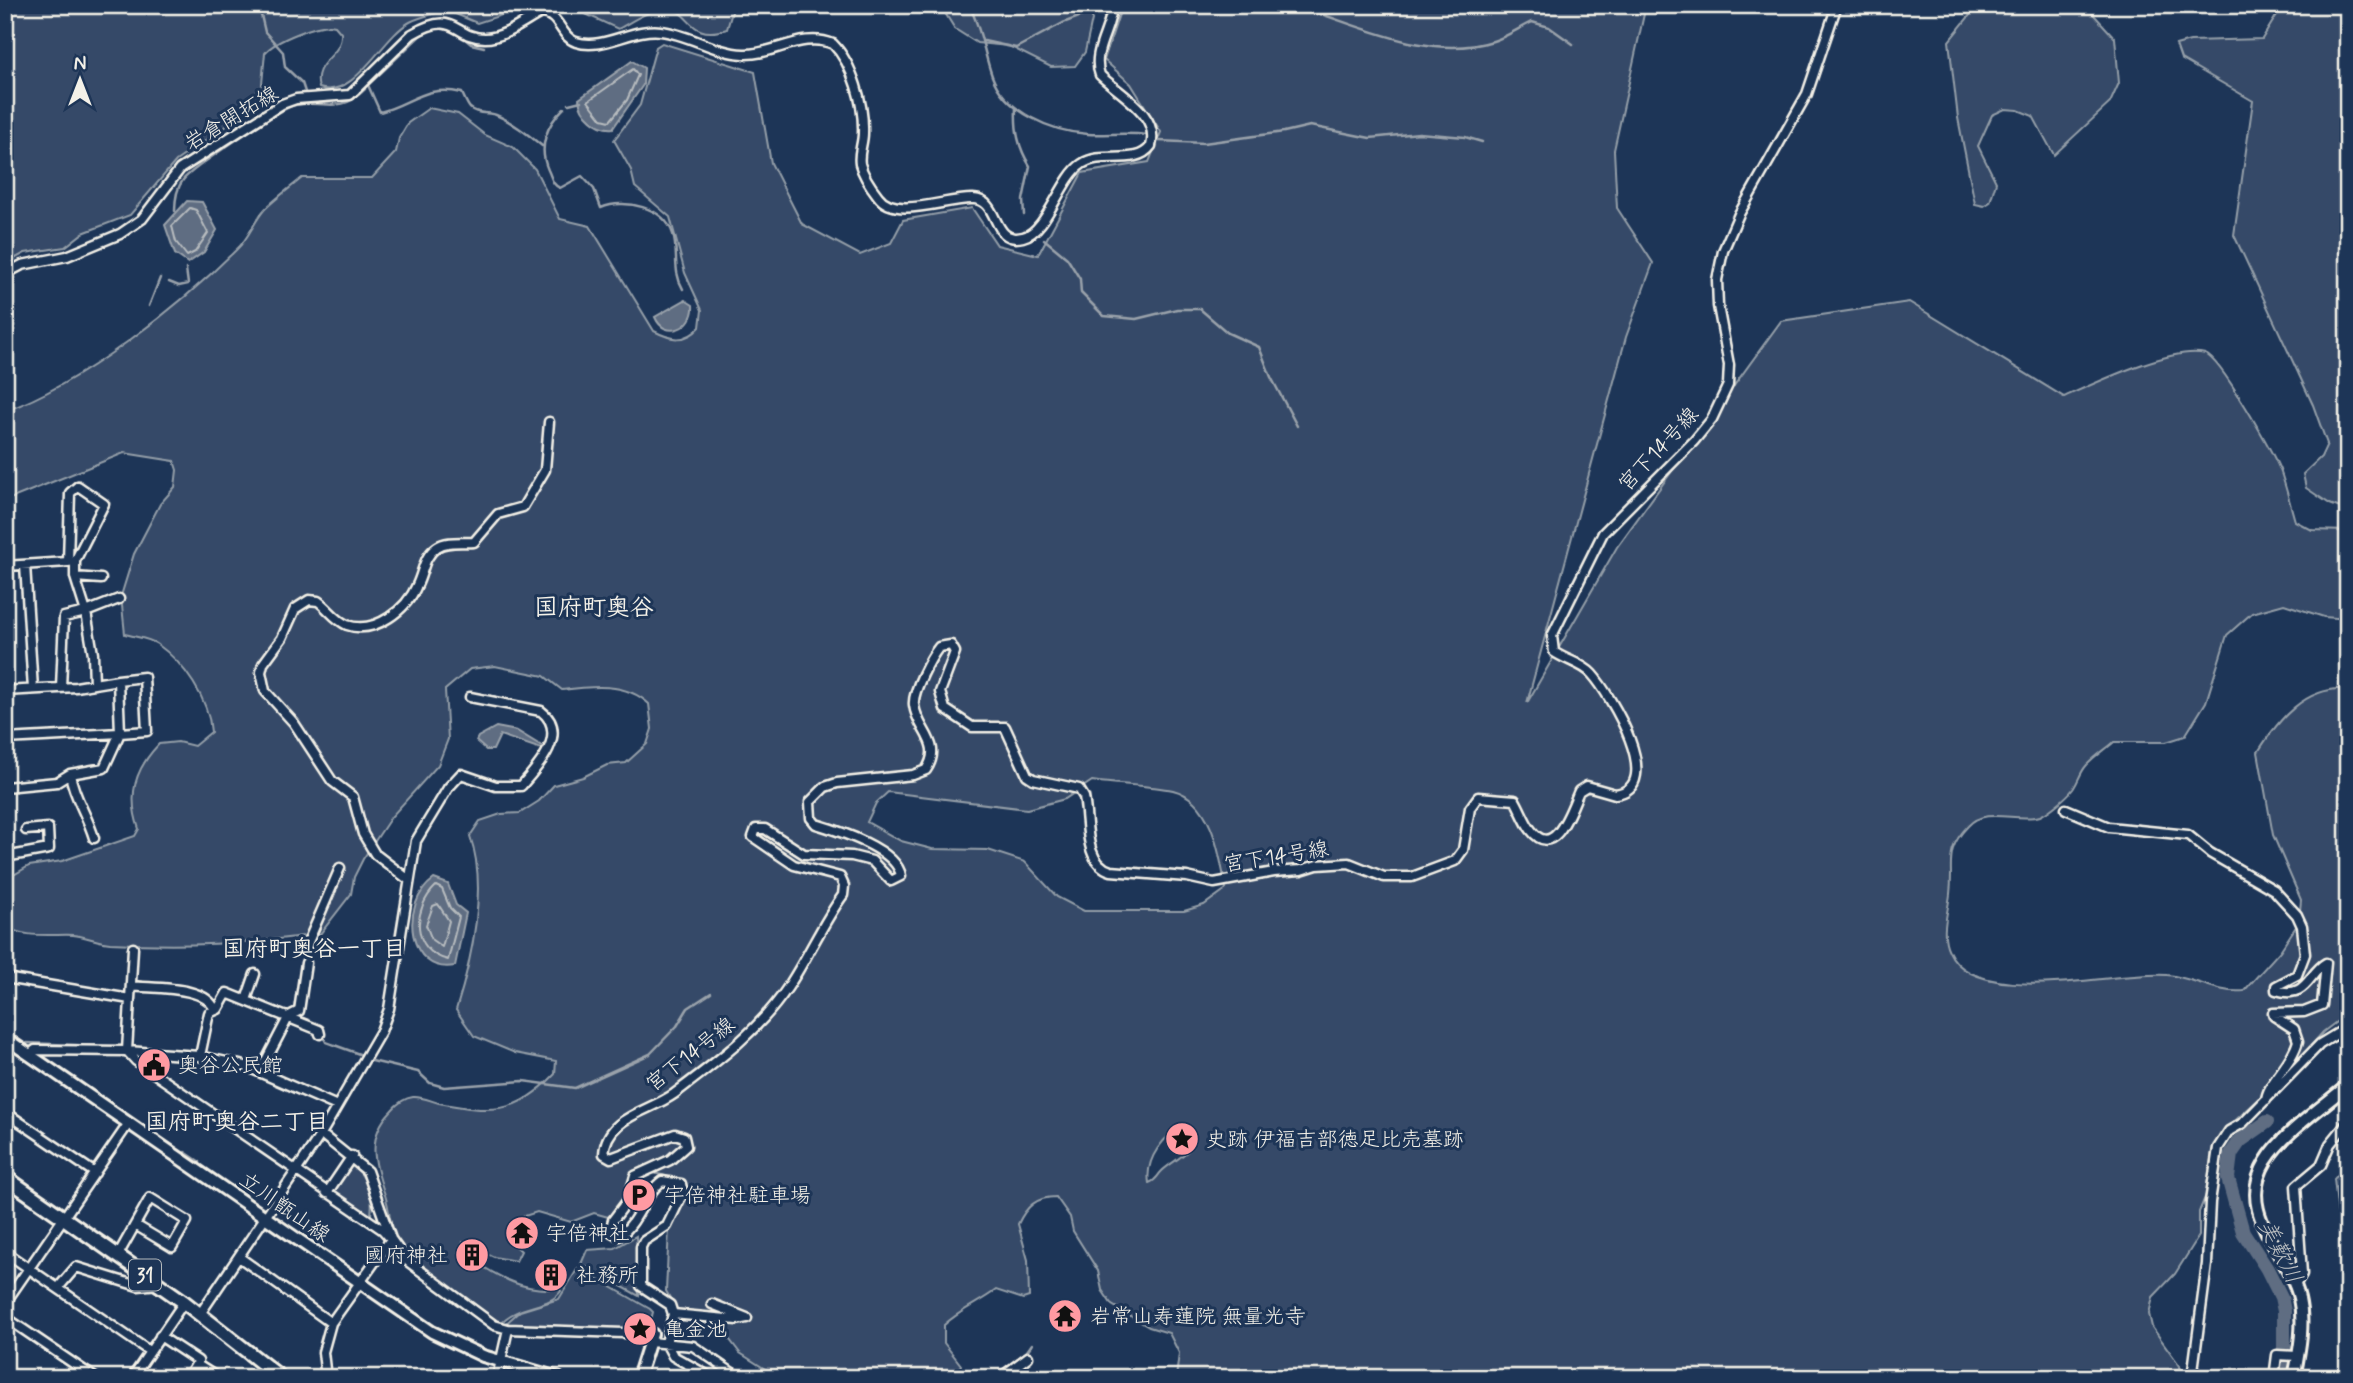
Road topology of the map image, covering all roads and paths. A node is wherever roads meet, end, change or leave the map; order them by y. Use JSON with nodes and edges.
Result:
{"nodes":[{"id":1,"x":1112,"y":5,"type":"edge"},
{"id":2,"x":1837,"y":5,"type":"edge"},
{"id":3,"x":5,"y":274,"type":"edge"},
{"id":4,"x":549,"y":422,"type":"dead end"},
{"id":5,"x":71,"y":561,"type":"junction"},
{"id":6,"x":25,"y":565,"type":"junction"},
{"id":7,"x":5,"y":566,"type":"edge"},
{"id":8,"x":75,"y":577,"type":"junction"},
{"id":9,"x":101,"y":579,"type":"dead end"},
{"id":10,"x":119,"y":599,"type":"dead end"},
{"id":11,"x":86,"y":612,"type":"junction"},
{"id":12,"x":118,"y":680,"type":"junction"},
{"id":13,"x":94,"y":684,"type":"junction"},
{"id":14,"x":61,"y":688,"type":"junction"},
{"id":15,"x":33,"y":690,"type":"junction"},
{"id":16,"x":5,"y":691,"type":"edge"},
{"id":17,"x":470,"y":697,"type":"dead end"},
{"id":18,"x":120,"y":733,"type":"junction"},
{"id":19,"x":5,"y":739,"type":"edge"},
{"id":20,"x":70,"y":774,"type":"junction"},
{"id":21,"x":5,"y":787,"type":"edge"},
{"id":22,"x":2066,"y":809,"type":"dead end"},
{"id":23,"x":26,"y":830,"type":"dead end"},
{"id":24,"x":94,"y":838,"type":"dead end"},
{"id":25,"x":5,"y":857,"type":"edge"},
{"id":26,"x":340,"y":868,"type":"dead end"},
{"id":27,"x":410,"y":880,"type":"junction"},
{"id":28,"x":133,"y":947,"type":"dead end"},
{"id":29,"x":305,"y":949,"type":"dead end"},
{"id":30,"x":306,"y":963,"type":"dead end"},
{"id":31,"x":255,"y":974,"type":"dead end"},
{"id":32,"x":5,"y":978,"type":"edge"},
{"id":33,"x":131,"y":986,"type":"junction"},
{"id":34,"x":130,"y":999,"type":"junction"},
{"id":35,"x":246,"y":1000,"type":"junction"},
{"id":36,"x":215,"y":1010,"type":"junction"},
{"id":37,"x":289,"y":1016,"type":"junction"},
{"id":38,"x":2348,"y":1027,"type":"edge"},
{"id":39,"x":320,"y":1034,"type":"dead end"},
{"id":40,"x":5,"y":1038,"type":"edge"},
{"id":41,"x":127,"y":1051,"type":"junction"},
{"id":42,"x":29,"y":1055,"type":"junction"},
{"id":43,"x":200,"y":1056,"type":"junction"},
{"id":44,"x":261,"y":1072,"type":"junction"},
{"id":45,"x":2348,"y":1085,"type":"edge"},
{"id":46,"x":2266,"y":1100,"type":"junction"},
{"id":47,"x":337,"y":1106,"type":"junction"},
{"id":48,"x":5,"y":1112,"type":"edge"},
{"id":49,"x":2348,"y":1122,"type":"edge"},
{"id":50,"x":129,"y":1123,"type":"junction"},
{"id":51,"x":321,"y":1134,"type":"junction"},
{"id":52,"x":352,"y":1156,"type":"junction"},
{"id":53,"x":296,"y":1172,"type":"junction"},
{"id":54,"x":95,"y":1173,"type":"junction"},
{"id":55,"x":5,"y":1177,"type":"edge"},
{"id":56,"x":327,"y":1193,"type":"junction"},
{"id":57,"x":64,"y":1217,"type":"junction"},
{"id":58,"x":266,"y":1217,"type":"junction"},
{"id":59,"x":137,"y":1226,"type":"junction"},
{"id":60,"x":391,"y":1239,"type":"junction"},
{"id":61,"x":5,"y":1252,"type":"edge"},
{"id":62,"x":118,"y":1255,"type":"junction"},
{"id":63,"x":239,"y":1257,"type":"junction"},
{"id":64,"x":29,"y":1268,"type":"junction"},
{"id":65,"x":359,"y":1283,"type":"junction"},
{"id":66,"x":159,"y":1284,"type":"junction"},
{"id":67,"x":2295,"y":1285,"type":"junction"},
{"id":68,"x":58,"y":1288,"type":"junction"},
{"id":69,"x":184,"y":1302,"type":"junction"},
{"id":70,"x":5,"y":1303,"type":"edge"},
{"id":71,"x":712,"y":1304,"type":"dead end"},
{"id":72,"x":200,"y":1314,"type":"junction"},
{"id":73,"x":673,"y":1314,"type":"junction"},
{"id":74,"x":5,"y":1317,"type":"edge"},
{"id":75,"x":331,"y":1323,"type":"junction"},
{"id":76,"x":508,"y":1329,"type":"junction"},
{"id":77,"x":160,"y":1336,"type":"junction"},
{"id":78,"x":651,"y":1338,"type":"junction"},
{"id":79,"x":666,"y":1343,"type":"junction"},
{"id":80,"x":149,"y":1351,"type":"junction"},
{"id":81,"x":2289,"y":1356,"type":"junction"},
{"id":82,"x":1028,"y":1357,"type":"dead end"},
{"id":83,"x":501,"y":1361,"type":"junction"},
{"id":84,"x":196,"y":1364,"type":"junction"},
{"id":85,"x":95,"y":1378,"type":"edge"},
{"id":86,"x":132,"y":1378,"type":"edge"},
{"id":87,"x":188,"y":1378,"type":"edge"},
{"id":88,"x":218,"y":1378,"type":"edge"},
{"id":89,"x":281,"y":1378,"type":"edge"},
{"id":90,"x":326,"y":1378,"type":"edge"},
{"id":91,"x":497,"y":1378,"type":"edge"},
{"id":92,"x":558,"y":1378,"type":"edge"},
{"id":93,"x":638,"y":1378,"type":"edge"},
{"id":94,"x":712,"y":1378,"type":"edge"},
{"id":95,"x":740,"y":1378,"type":"edge"},
{"id":96,"x":1000,"y":1378,"type":"edge"},
{"id":97,"x":1036,"y":1378,"type":"edge"},
{"id":98,"x":1049,"y":1378,"type":"edge"},
{"id":99,"x":2192,"y":1378,"type":"edge"},
{"id":100,"x":2274,"y":1378,"type":"edge"},
{"id":101,"x":2294,"y":1378,"type":"edge"}],
"edges":[{"from":1,"to":3,"type":"street","name":"岩倉開拓線"},
{"from":2,"to":73,"type":"street","name":"宮下14号線"},
{"from":4,"to":27,"type":"street"},
{"from":5,"to":5,"type":"street"},
{"from":5,"to":6,"type":"street"},
{"from":5,"to":8,"type":"street"},
{"from":6,"to":7,"type":"street"},
{"from":6,"to":15,"type":"street"},
{"from":8,"to":9,"type":"street"},
{"from":8,"to":11,"type":"street"},
{"from":10,"to":11,"type":"street"},
{"from":11,"to":13,"type":"street"},
{"from":11,"to":14,"type":"street"},
{"from":12,"to":13,"type":"street"},
{"from":12,"to":18,"type":"street"},
{"from":12,"to":18,"type":"street"},
{"from":13,"to":14,"type":"street"},
{"from":14,"to":15,"type":"street"},
{"from":15,"to":16,"type":"street"},
{"from":17,"to":27,"type":"street"},
{"from":18,"to":19,"type":"street"},
{"from":18,"to":20,"type":"street"},
{"from":20,"to":21,"type":"street"},
{"from":20,"to":24,"type":"street"},
{"from":22,"to":46,"type":"street"},
{"from":23,"to":25,"type":"street"},
{"from":26,"to":29,"type":"street"},
{"from":27,"to":47,"type":"street"},
{"from":28,"to":33,"type":"street"},
{"from":30,"to":37,"type":"street"},
{"from":31,"to":35,"type":"street"},
{"from":32,"to":34,"type":"street"},
{"from":33,"to":34,"type":"street"},
{"from":33,"to":36,"type":"street"},
{"from":34,"to":41,"type":"street"},
{"from":35,"to":36,"type":"street"},
{"from":35,"to":37,"type":"street"},
{"from":36,"to":43,"type":"street"},
{"from":37,"to":39,"type":"street"},
{"from":37,"to":44,"type":"street"},
{"from":38,"to":46,"type":"street"},
{"from":40,"to":42,"type":"street","name":"立川甑山線"},
{"from":41,"to":42,"type":"street"},
{"from":41,"to":43,"type":"street"},
{"from":41,"to":53,"type":"street"},
{"from":42,"to":50,"type":"street","name":"立川甑山線"},
{"from":43,"to":44,"type":"street"},
{"from":44,"to":47,"type":"street"},
{"from":45,"to":67,"type":"street"},
{"from":46,"to":99,"type":"street"},
{"from":47,"to":51,"type":"street"},
{"from":48,"to":54,"type":"street"},
{"from":49,"to":67,"type":"street"},
{"from":50,"to":54,"type":"street"},
{"from":50,"to":58,"type":"street","name":"立川甑山線"},
{"from":51,"to":52,"type":"street"},
{"from":51,"to":53,"type":"street"},
{"from":52,"to":56,"type":"street"},
{"from":52,"to":60,"type":"street"},
{"from":53,"to":56,"type":"street"},
{"from":53,"to":58,"type":"street"},
{"from":54,"to":57,"type":"street"},
{"from":55,"to":57,"type":"main road","number":"31"},
{"from":56,"to":60,"type":"street"},
{"from":57,"to":62,"type":"main road","number":"31"},
{"from":57,"to":64,"type":"street"},
{"from":58,"to":63,"type":"street"},
{"from":58,"to":65,"type":"street","name":"立川甑山線"},
{"from":59,"to":59,"type":"street"},
{"from":59,"to":62,"type":"street"},
{"from":60,"to":65,"type":"street"},
{"from":60,"to":76,"type":"street"},
{"from":61,"to":64,"type":"street"},
{"from":62,"to":66,"type":"main road","number":"31"},
{"from":63,"to":72,"type":"street"},
{"from":63,"to":75,"type":"street"},
{"from":64,"to":68,"type":"street"},
{"from":64,"to":70,"type":"street"},
{"from":65,"to":75,"type":"street"},
{"from":65,"to":83,"type":"street","name":"立川甑山線"},
{"from":66,"to":68,"type":"street"},
{"from":66,"to":69,"type":"main road","number":"31"},
{"from":67,"to":81,"type":"street"},
{"from":68,"to":80,"type":"street"},
{"from":69,"to":72,"type":"main road","number":"31"},
{"from":69,"to":77,"type":"street"},
{"from":71,"to":73,"type":"street"},
{"from":72,"to":89,"type":"main road","number":"31"},
{"from":73,"to":79,"type":"street"},
{"from":74,"to":85,"type":"street"},
{"from":75,"to":90,"type":"street"},
{"from":76,"to":78,"type":"street"},
{"from":76,"to":83,"type":"street"},
{"from":77,"to":80,"type":"street"},
{"from":77,"to":84,"type":"street"},
{"from":78,"to":79,"type":"street"},
{"from":78,"to":93,"type":"street"},
{"from":79,"to":94,"type":"street"},
{"from":79,"to":95,"type":"street"},
{"from":80,"to":86,"type":"street"},
{"from":81,"to":100,"type":"street"},
{"from":81,"to":101,"type":"street"},
{"from":82,"to":96,"type":"street"},
{"from":83,"to":91,"type":"street"},
{"from":83,"to":92,"type":"street","name":"立川甑山線"},
{"from":84,"to":87,"type":"street"},
{"from":84,"to":88,"type":"street"},
{"from":97,"to":98,"type":"street"}]}
